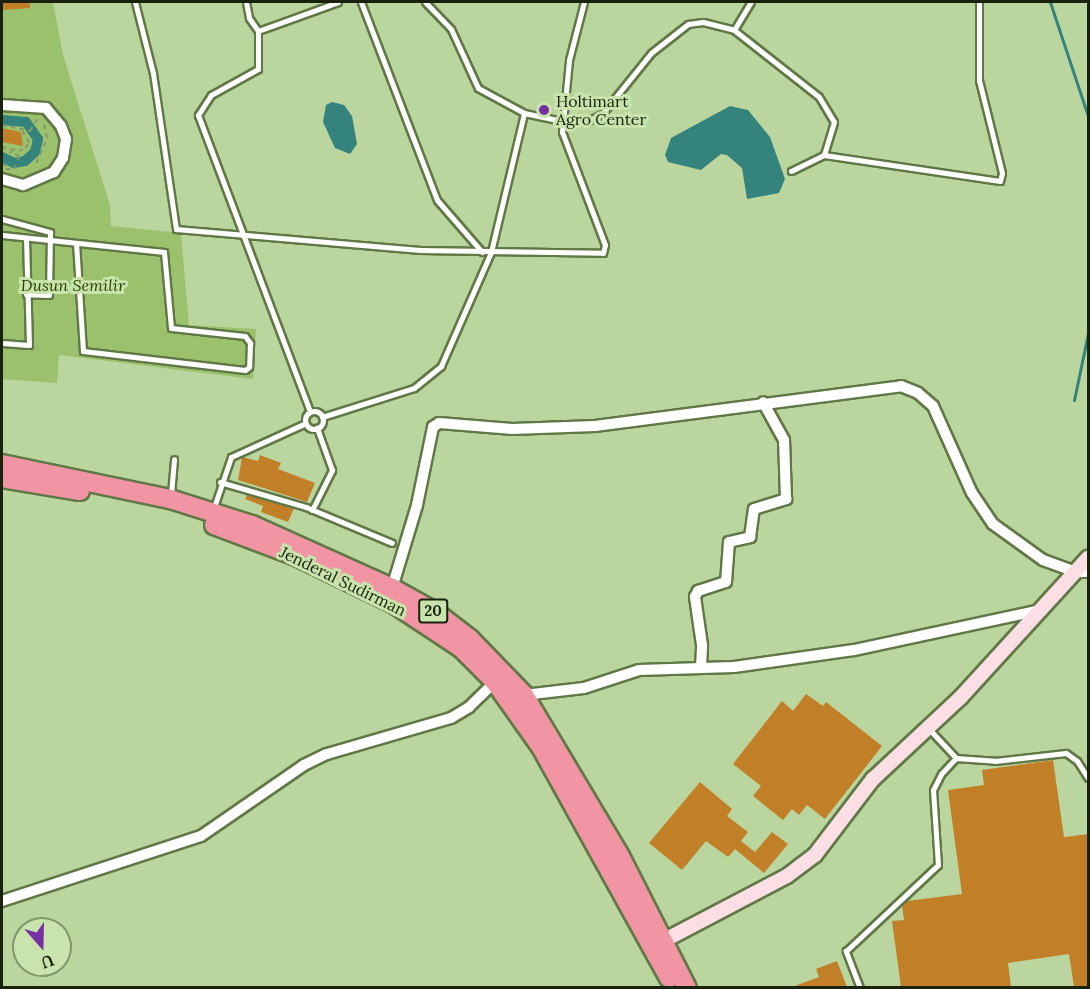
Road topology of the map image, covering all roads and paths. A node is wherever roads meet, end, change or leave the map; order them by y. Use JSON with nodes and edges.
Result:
{"nodes":[{"id":1,"x":135,"y":2,"type":"edge"},
{"id":2,"x":246,"y":2,"type":"edge"},
{"id":3,"x":338,"y":2,"type":"edge"},
{"id":4,"x":361,"y":2,"type":"edge"},
{"id":5,"x":425,"y":2,"type":"edge"},
{"id":6,"x":584,"y":2,"type":"edge"},
{"id":7,"x":751,"y":2,"type":"edge"},
{"id":8,"x":979,"y":2,"type":"edge"},
{"id":9,"x":734,"y":30,"type":"junction"},
{"id":10,"x":258,"y":31,"type":"junction"},
{"id":11,"x":2,"y":105,"type":"edge"},
{"id":12,"x":524,"y":113,"type":"junction"},
{"id":13,"x":33,"y":116,"type":"dead end"},
{"id":14,"x":38,"y":119,"type":"dead end"},
{"id":15,"x":563,"y":121,"type":"junction"},
{"id":16,"x":2,"y":125,"type":"edge"},
{"id":17,"x":20,"y":127,"type":"junction"},
{"id":18,"x":2,"y":147,"type":"edge"},
{"id":19,"x":11,"y":150,"type":"junction"},
{"id":20,"x":824,"y":155,"type":"junction"},
{"id":21,"x":2,"y":163,"type":"edge"},
{"id":22,"x":36,"y":163,"type":"dead end"},
{"id":23,"x":7,"y":166,"type":"dead end"},
{"id":24,"x":14,"y":169,"type":"dead end"},
{"id":25,"x":791,"y":171,"type":"dead end"},
{"id":26,"x":2,"y":179,"type":"edge"},
{"id":27,"x":2,"y":219,"type":"edge"},
{"id":28,"x":244,"y":234,"type":"junction"},
{"id":29,"x":2,"y":235,"type":"edge"},
{"id":30,"x":26,"y":239,"type":"junction"},
{"id":31,"x":49,"y":242,"type":"junction"},
{"id":32,"x":76,"y":244,"type":"junction"},
{"id":33,"x":483,"y":252,"type":"junction"},
{"id":34,"x":491,"y":252,"type":"junction"},
{"id":35,"x":26,"y":294,"type":"junction"},
{"id":36,"x":2,"y":343,"type":"edge"},
{"id":37,"x":763,"y":402,"type":"junction"},
{"id":38,"x":310,"y":412,"type":"junction"},
{"id":39,"x":322,"y":417,"type":"junction"},
{"id":40,"x":306,"y":423,"type":"junction"},
{"id":41,"x":317,"y":428,"type":"junction"},
{"id":42,"x":174,"y":459,"type":"dead end"},
{"id":43,"x":2,"y":464,"type":"edge"},
{"id":44,"x":2,"y":478,"type":"edge"},
{"id":45,"x":220,"y":482,"type":"junction"},
{"id":46,"x":170,"y":499,"type":"junction"},
{"id":47,"x":312,"y":510,"type":"junction"},
{"id":48,"x":211,"y":517,"type":"junction"},
{"id":49,"x":392,"y":543,"type":"dead end"},
{"id":50,"x":1089,"y":558,"type":"edge"},
{"id":51,"x":1082,"y":572,"type":"edge"},
{"id":52,"x":392,"y":588,"type":"junction"},
{"id":53,"x":1040,"y":610,"type":"junction"},
{"id":54,"x":701,"y":667,"type":"junction"},
{"id":55,"x":495,"y":682,"type":"junction"},
{"id":56,"x":524,"y":695,"type":"junction"},
{"id":57,"x":928,"y":728,"type":"junction"},
{"id":58,"x":956,"y":758,"type":"junction"},
{"id":59,"x":1089,"y":778,"type":"edge"},
{"id":60,"x":2,"y":901,"type":"edge"},
{"id":61,"x":665,"y":940,"type":"junction"},
{"id":62,"x":675,"y":987,"type":"edge"},
{"id":63,"x":860,"y":987,"type":"edge"}],
"edges":[{"from":1,"to":28,"type":"lane"},
{"from":2,"to":10,"type":"lane"},
{"from":3,"to":10,"type":"lane"},
{"from":4,"to":33,"type":"lane"},
{"from":5,"to":12,"type":"lane"},
{"from":6,"to":15,"type":"lane"},
{"from":7,"to":9,"type":"lane"},
{"from":8,"to":20,"type":"lane"},
{"from":9,"to":15,"type":"lane"},
{"from":9,"to":20,"type":"lane"},
{"from":10,"to":28,"type":"lane"},
{"from":11,"to":26,"type":"street"},
{"from":12,"to":15,"type":"lane"},
{"from":12,"to":34,"type":"lane"},
{"from":13,"to":22,"type":"path"},
{"from":14,"to":17,"type":"path"},
{"from":15,"to":34,"type":"lane"},
{"from":16,"to":17,"type":"path"},
{"from":17,"to":19,"type":"path"},
{"from":18,"to":19,"type":"path"},
{"from":19,"to":24,"type":"path"},
{"from":20,"to":25,"type":"lane"},
{"from":21,"to":23,"type":"path"},
{"from":27,"to":31,"type":"lane"},
{"from":28,"to":33,"type":"lane"},
{"from":28,"to":38,"type":"lane"},
{"from":29,"to":30,"type":"lane"},
{"from":30,"to":31,"type":"lane"},
{"from":30,"to":35,"type":"lane"},
{"from":31,"to":32,"type":"lane"},
{"from":31,"to":35,"type":"lane"},
{"from":32,"to":32,"type":"lane"},
{"from":33,"to":34,"type":"lane"},
{"from":34,"to":39,"type":"lane"},
{"from":35,"to":36,"type":"lane"},
{"from":37,"to":51,"type":"street"},
{"from":37,"to":52,"type":"street"},
{"from":37,"to":54,"type":"street"},
{"from":38,"to":39,"type":"lane"},
{"from":38,"to":40,"type":"lane"},
{"from":39,"to":41,"type":"lane"},
{"from":40,"to":41,"type":"lane"},
{"from":40,"to":45,"type":"lane"},
{"from":41,"to":47,"type":"lane"},
{"from":42,"to":46,"type":"lane"},
{"from":43,"to":46,"type":"highway","number":"20"},
{"from":44,"to":48,"type":"highway","name":"Jenderal Sudirman","number":"20"},
{"from":45,"to":47,"type":"lane"},
{"from":45,"to":48,"type":"lane"},
{"from":46,"to":48,"type":"highway","number":"20"},
{"from":47,"to":49,"type":"lane"},
{"from":48,"to":52,"type":"highway","number":"20"},
{"from":48,"to":55,"type":"highway","name":"Jenderal Sudirman","number":"20"},
{"from":50,"to":51,"type":"street"},
{"from":51,"to":53,"type":"street"},
{"from":52,"to":56,"type":"highway","number":"20"},
{"from":53,"to":54,"type":"street"},
{"from":53,"to":57,"type":"street"},
{"from":54,"to":56,"type":"street"},
{"from":55,"to":60,"type":"street"},
{"from":55,"to":62,"type":"highway","name":"Jenderal Sudirman","number":"20"},
{"from":56,"to":61,"type":"highway","number":"20"},
{"from":57,"to":58,"type":"lane"},
{"from":57,"to":61,"type":"street"},
{"from":58,"to":59,"type":"lane"},
{"from":58,"to":63,"type":"lane"},
{"from":61,"to":62,"type":"highway","number":"20"}]}
